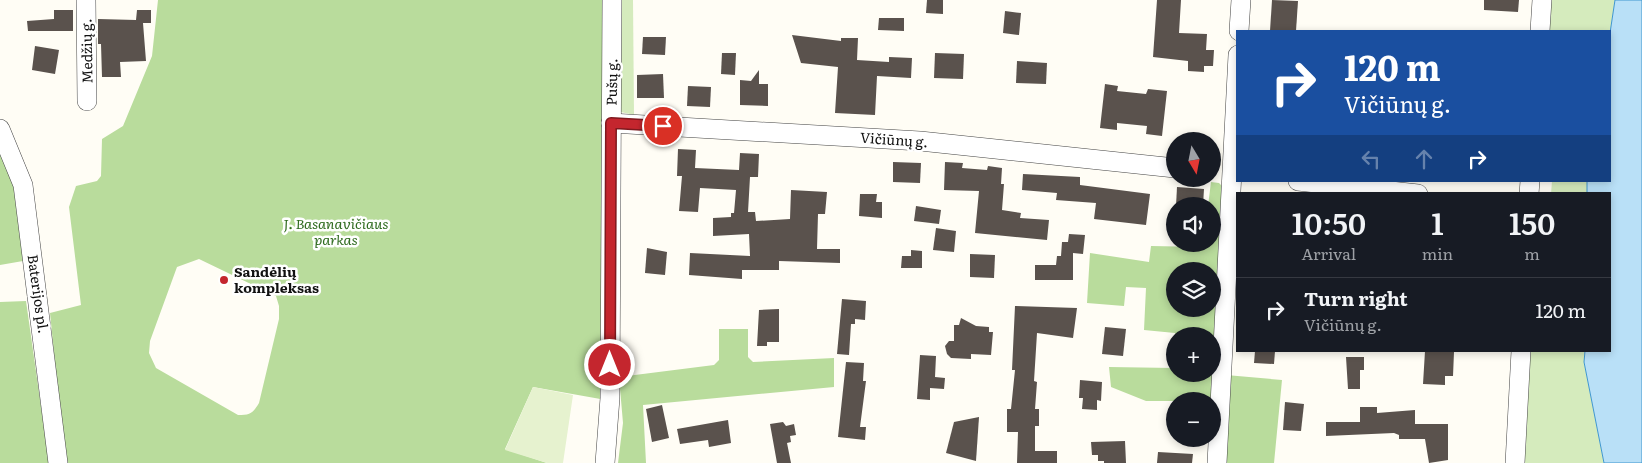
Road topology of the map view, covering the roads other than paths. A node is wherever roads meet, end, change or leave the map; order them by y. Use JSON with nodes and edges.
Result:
{"nodes":[{"id":1,"x":86,"y":0,"type":"edge"},
{"id":2,"x":612,"y":0,"type":"edge"},
{"id":3,"x":1241,"y":0,"type":"edge"},
{"id":4,"x":1542,"y":0,"type":"edge"},
{"id":5,"x":1239,"y":30,"type":"edge"},
{"id":6,"x":1540,"y":30,"type":"edge"},
{"id":7,"x":1236,"y":77,"type":"edge"},
{"id":8,"x":87,"y":101,"type":"dead end"},
{"id":9,"x":611,"y":123,"type":"junction"},
{"id":10,"x":0,"y":129,"type":"edge"},
{"id":11,"x":1166,"y":167,"type":"edge"},
{"id":12,"x":1227,"y":174,"type":"edge"},
{"id":13,"x":1307,"y":182,"type":"edge"},
{"id":14,"x":1400,"y":192,"type":"edge"},
{"id":15,"x":1521,"y":352,"type":"edge"},
{"id":16,"x":58,"y":463,"type":"edge"},
{"id":17,"x":605,"y":463,"type":"edge"},
{"id":18,"x":1217,"y":463,"type":"edge"},
{"id":19,"x":1515,"y":463,"type":"edge"}],
"edges":[{"from":1,"to":8,"type":"street","name":"Medžių g."},
{"from":2,"to":9,"type":"street","name":"Pušų g."},
{"from":3,"to":5,"type":"street"},
{"from":4,"to":6,"type":"street"},
{"from":7,"to":12,"type":"street"},
{"from":9,"to":11,"type":"street","name":"Vičiūnų g."},
{"from":9,"to":17,"type":"street","name":"Pušų g."},
{"from":10,"to":16,"type":"street","name":"Baterijos pl."},
{"from":12,"to":18,"type":"street"},
{"from":13,"to":14,"type":"street"},
{"from":15,"to":19,"type":"street"}]}
